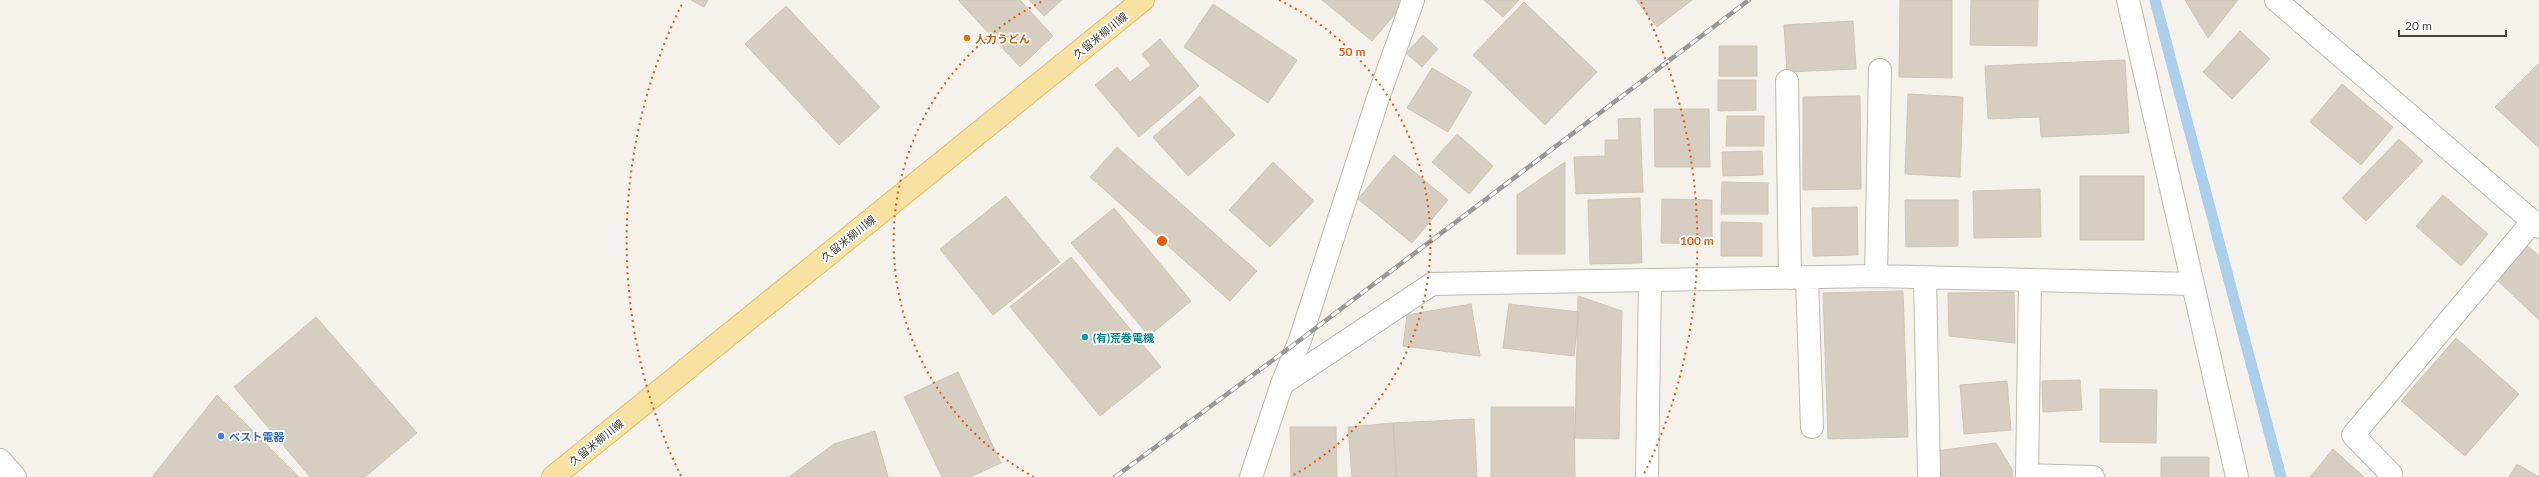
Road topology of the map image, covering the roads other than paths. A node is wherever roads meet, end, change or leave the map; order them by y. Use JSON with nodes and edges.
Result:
{"nodes":[{"id":1,"x":1143,"y":0,"type":"edge"},
{"id":2,"x":1413,"y":0,"type":"edge"},
{"id":3,"x":2128,"y":0,"type":"edge"},
{"id":4,"x":2276,"y":0,"type":"edge"},
{"id":5,"x":1880,"y":70,"type":"dead end"},
{"id":6,"x":1787,"y":81,"type":"dead end"},
{"id":7,"x":2536,"y":224,"type":"edge"},
{"id":8,"x":1876,"y":276,"type":"junction"},
{"id":9,"x":1798,"y":278,"type":"junction"},
{"id":10,"x":1925,"y":278,"type":"junction"},
{"id":11,"x":1650,"y":280,"type":"junction"},
{"id":12,"x":2030,"y":280,"type":"junction"},
{"id":13,"x":2193,"y":284,"type":"junction"},
{"id":14,"x":1282,"y":384,"type":"junction"},
{"id":15,"x":1812,"y":427,"type":"dead end"},
{"id":16,"x":0,"y":460,"type":"edge"},
{"id":17,"x":1929,"y":474,"type":"dead end"},
{"id":18,"x":2391,"y":474,"type":"dead end"},
{"id":19,"x":1647,"y":475,"type":"dead end"},
{"id":20,"x":15,"y":477,"type":"edge"},
{"id":21,"x":553,"y":477,"type":"edge"},
{"id":22,"x":1251,"y":477,"type":"edge"},
{"id":23,"x":2093,"y":477,"type":"edge"},
{"id":24,"x":2237,"y":477,"type":"edge"}],
"edges":[{"from":1,"to":21,"type":"main road","name":"久留米柳川線"},
{"from":2,"to":14,"type":"street"},
{"from":3,"to":13,"type":"street"},
{"from":4,"to":7,"type":"street"},
{"from":5,"to":8,"type":"street"},
{"from":6,"to":9,"type":"street"},
{"from":7,"to":18,"type":"street"},
{"from":8,"to":9,"type":"street"},
{"from":8,"to":10,"type":"street"},
{"from":9,"to":11,"type":"street"},
{"from":9,"to":15,"type":"street"},
{"from":10,"to":12,"type":"street"},
{"from":10,"to":17,"type":"street"},
{"from":11,"to":14,"type":"street"},
{"from":11,"to":19,"type":"street"},
{"from":12,"to":13,"type":"street"},
{"from":12,"to":23,"type":"street"},
{"from":13,"to":24,"type":"street"},
{"from":14,"to":22,"type":"street"},
{"from":16,"to":20,"type":"street"}]}
